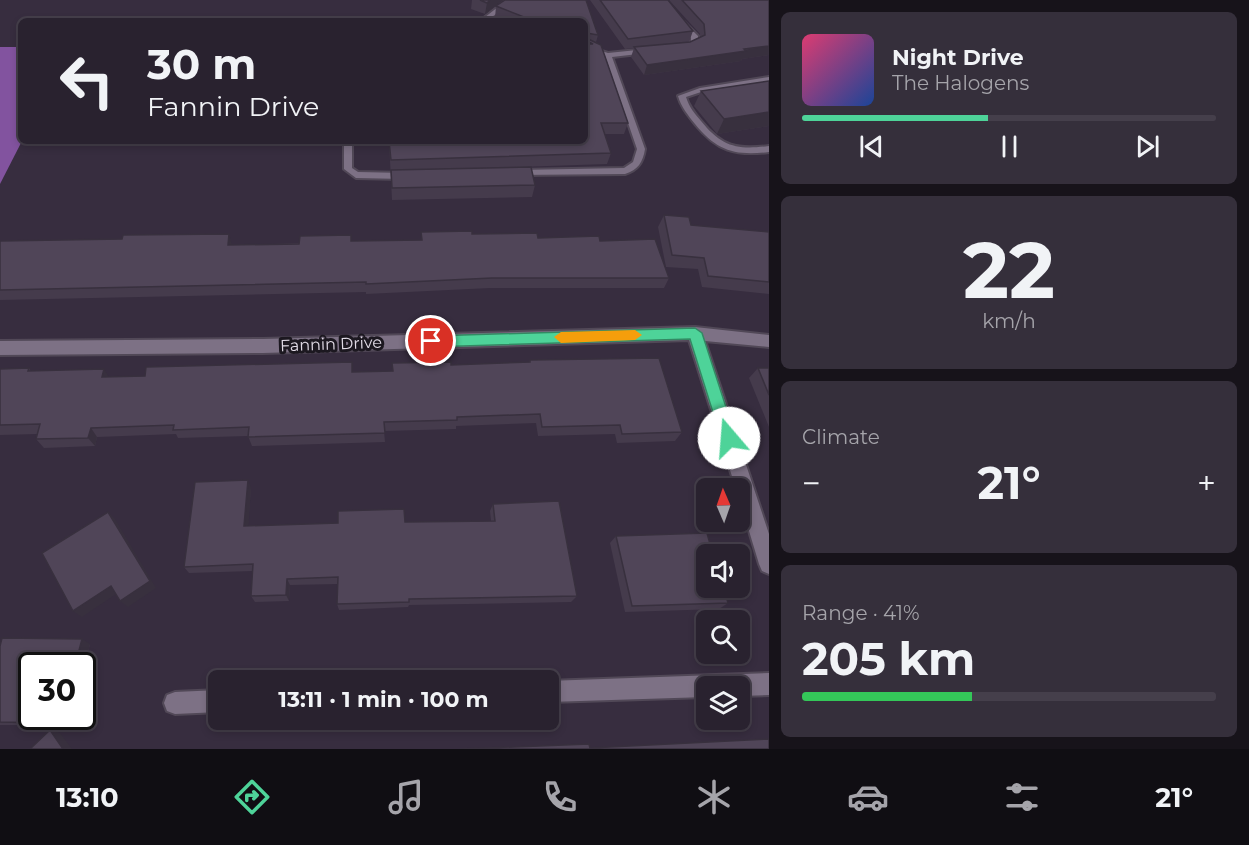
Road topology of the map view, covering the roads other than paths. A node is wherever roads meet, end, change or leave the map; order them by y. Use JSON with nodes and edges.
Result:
{"nodes":[{"id":1,"x":511,"y":0,"type":"edge"},
{"id":2,"x":675,"y":15,"type":"edge"},
{"id":3,"x":487,"y":18,"type":"edge"},
{"id":4,"x":588,"y":49,"type":"edge"},
{"id":5,"x":674,"y":49,"type":"edge"},
{"id":6,"x":652,"y":51,"type":"edge"},
{"id":7,"x":608,"y":55,"type":"junction"},
{"id":8,"x":769,"y":79,"type":"edge"},
{"id":9,"x":348,"y":144,"type":"edge"},
{"id":10,"x":769,"y":149,"type":"edge"},
{"id":11,"x":507,"y":174,"type":"edge"},
{"id":12,"x":412,"y":176,"type":"edge"},
{"id":13,"x":695,"y":333,"type":"junction"},
{"id":14,"x":769,"y":341,"type":"edge"},
{"id":15,"x":0,"y":348,"type":"edge"},
{"id":16,"x":769,"y":564,"type":"edge"},
{"id":17,"x":769,"y":684,"type":"edge"},
{"id":18,"x":559,"y":691,"type":"edge"},
{"id":19,"x":208,"y":702,"type":"edge"},
{"id":20,"x":176,"y":703,"type":"dead end"}],
"edges":[{"from":1,"to":3,"type":"lane"},
{"from":2,"to":5,"type":"lane"},
{"from":4,"to":7,"type":"lane"},
{"from":6,"to":7,"type":"lane"},
{"from":7,"to":11,"type":"lane"},
{"from":8,"to":10,"type":"lane"},
{"from":9,"to":12,"type":"lane"},
{"from":13,"to":14,"type":"street","name":"Fannin Drive"},
{"from":13,"to":15,"type":"street","name":"Fannin Drive"},
{"from":13,"to":16,"type":"street"},
{"from":17,"to":18,"type":"street"},
{"from":19,"to":20,"type":"street"}]}
